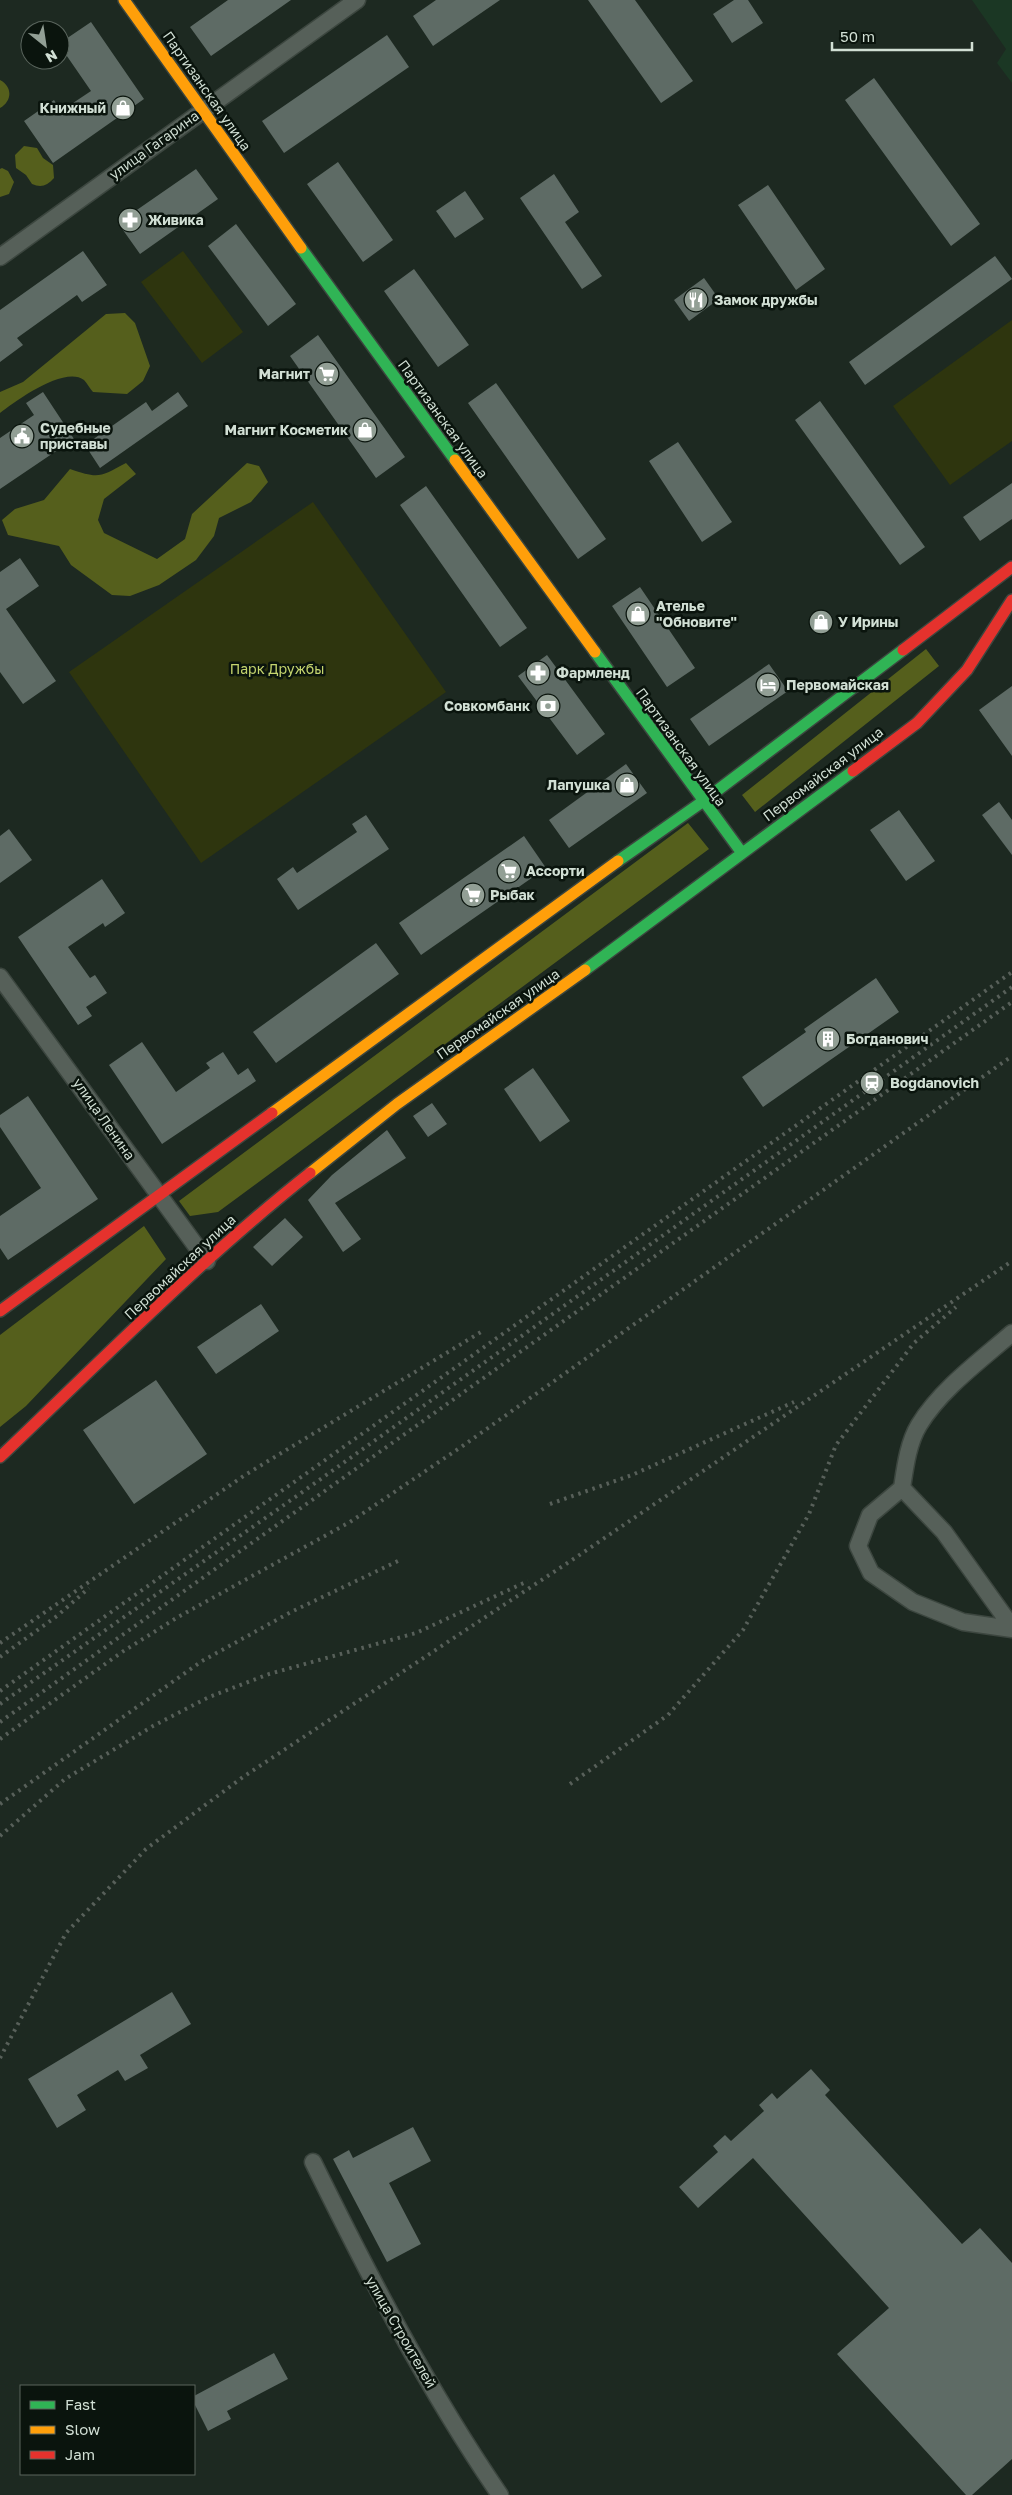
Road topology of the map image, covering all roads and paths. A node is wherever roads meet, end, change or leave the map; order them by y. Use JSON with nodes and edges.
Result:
{"nodes":[{"id":1,"x":124,"y":0,"type":"edge"},
{"id":2,"x":358,"y":0,"type":"edge"},
{"id":3,"x":202,"y":110,"type":"junction"},
{"id":4,"x":0,"y":257,"type":"edge"},
{"id":5,"x":1012,"y":567,"type":"edge"},
{"id":6,"x":1012,"y":600,"type":"edge"},
{"id":7,"x":702,"y":802,"type":"junction"},
{"id":8,"x":742,"y":854,"type":"junction"},
{"id":9,"x":0,"y":977,"type":"edge"},
{"id":10,"x":158,"y":1195,"type":"junction"},
{"id":11,"x":207,"y":1261,"type":"junction"},
{"id":12,"x":0,"y":1312,"type":"edge"},
{"id":13,"x":1012,"y":1333,"type":"edge"},
{"id":14,"x":0,"y":1457,"type":"edge"},
{"id":15,"x":902,"y":1488,"type":"junction"},
{"id":16,"x":1012,"y":1628,"type":"edge"},
{"id":17,"x":312,"y":2162,"type":"dead end"},
{"id":18,"x":500,"y":2495,"type":"edge"}],
"edges":[{"from":1,"to":3,"type":"street","name":"Партизанская улица"},
{"from":2,"to":3,"type":"street","name":"улица Гагарина"},
{"from":3,"to":4,"type":"street","name":"улица Гагарина"},
{"from":3,"to":7,"type":"street","name":"Партизанская улица"},
{"from":5,"to":7,"type":"street"},
{"from":6,"to":8,"type":"street","name":"Первомайская улица"},
{"from":7,"to":8,"type":"street","name":"Партизанская улица"},
{"from":7,"to":10,"type":"street"},
{"from":8,"to":11,"type":"street","name":"Первомайская улица"},
{"from":9,"to":10,"type":"street","name":"улица Ленина"},
{"from":10,"to":11,"type":"street","name":"улица Ленина"},
{"from":10,"to":12,"type":"street"},
{"from":11,"to":14,"type":"street","name":"Первомайская улица"},
{"from":13,"to":15,"type":"street"},
{"from":15,"to":16,"type":"street"},
{"from":15,"to":16,"type":"street"},
{"from":17,"to":18,"type":"street","name":"улица Строителей"}]}
